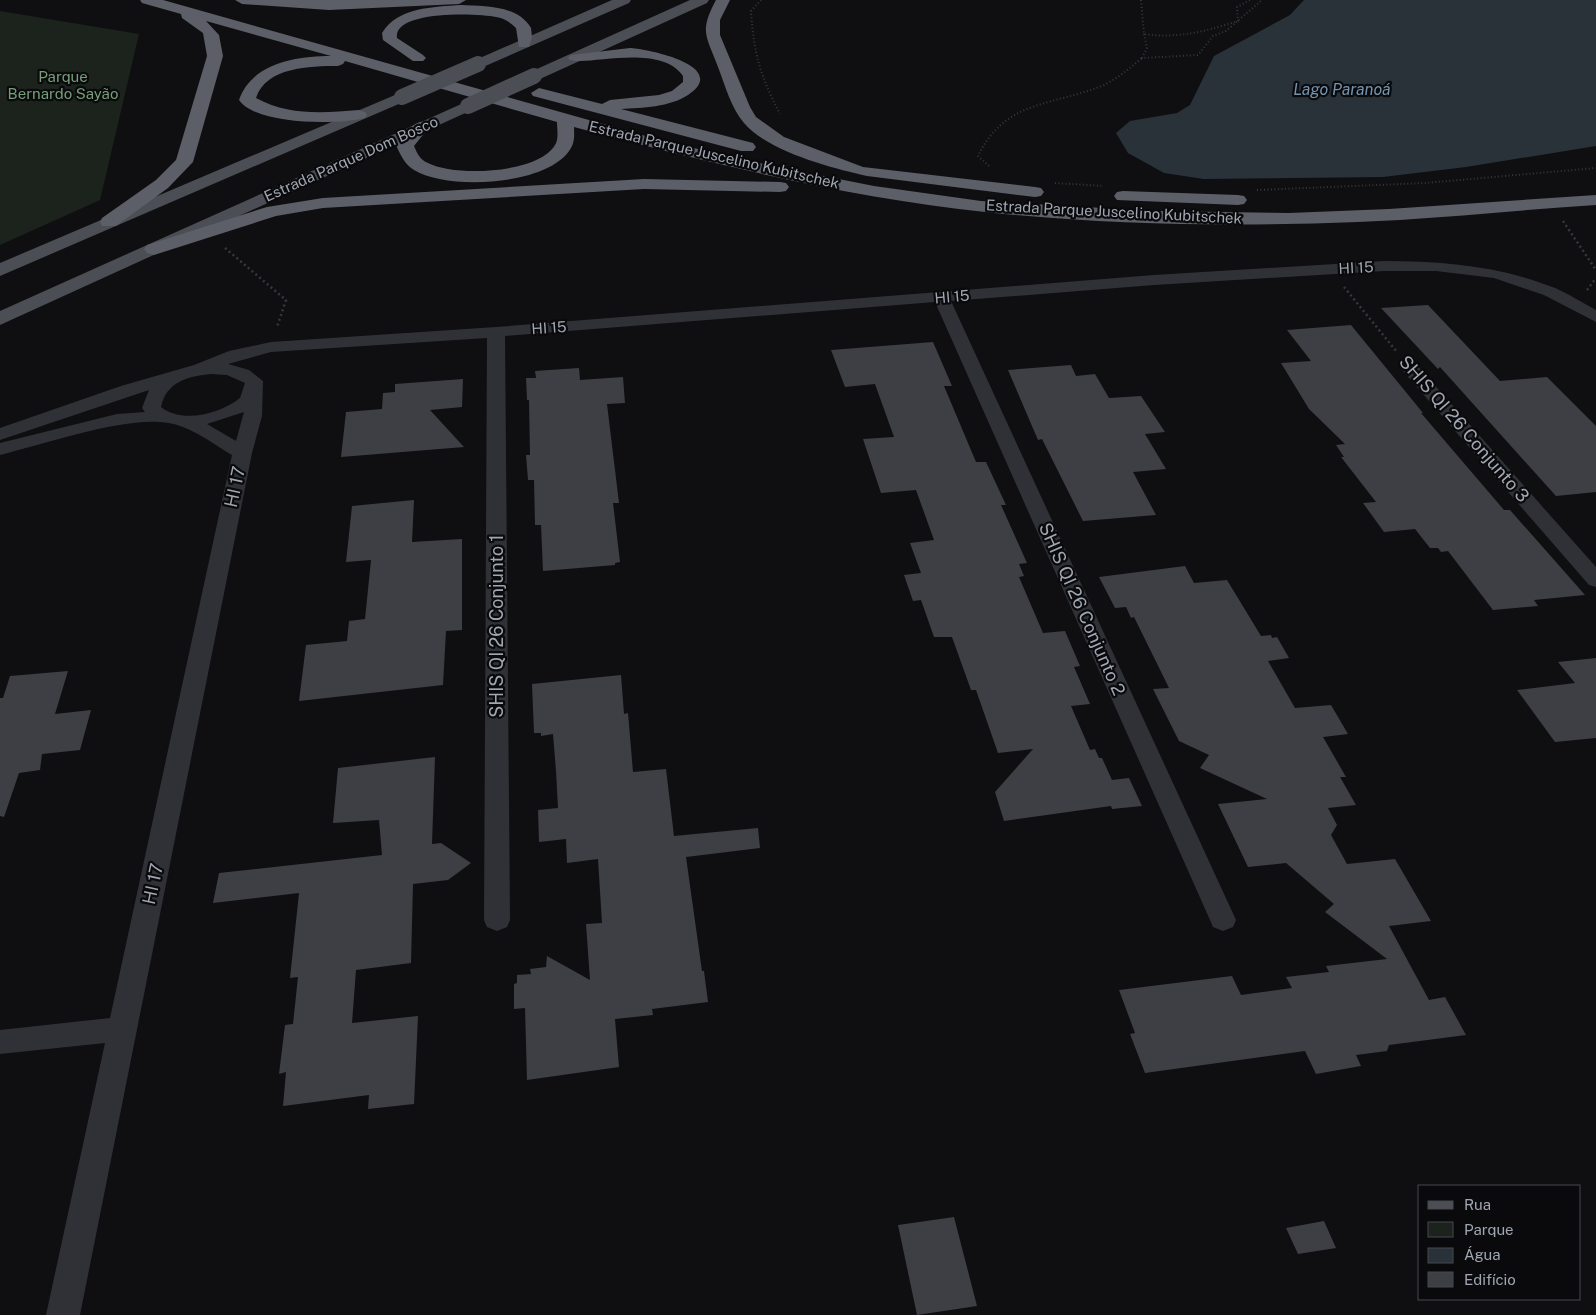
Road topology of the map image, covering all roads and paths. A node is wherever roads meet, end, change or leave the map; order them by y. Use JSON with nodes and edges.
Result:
{"nodes":[{"id":1,"x":147,"y":0,"type":"edge"},
{"id":2,"x":459,"y":0,"type":"edge"},
{"id":3,"x":624,"y":0,"type":"edge"},
{"id":4,"x":702,"y":0,"type":"edge"},
{"id":5,"x":723,"y":0,"type":"edge"},
{"id":6,"x":761,"y":0,"type":"edge"},
{"id":7,"x":1141,"y":0,"type":"edge"},
{"id":8,"x":1250,"y":0,"type":"edge"},
{"id":9,"x":1262,"y":0,"type":"edge"},
{"id":10,"x":236,"y":3,"type":"edge"},
{"id":11,"x":175,"y":7,"type":"junction"},
{"id":12,"x":277,"y":18,"type":"dead end"},
{"id":13,"x":1238,"y":20,"type":"junction"},
{"id":14,"x":1144,"y":34,"type":"junction"},
{"id":15,"x":524,"y":44,"type":"junction"},
{"id":16,"x":371,"y":45,"type":"dead end"},
{"id":17,"x":418,"y":58,"type":"junction"},
{"id":18,"x":576,"y":58,"type":"junction"},
{"id":19,"x":1142,"y":58,"type":"junction"},
{"id":20,"x":383,"y":67,"type":"junction"},
{"id":21,"x":564,"y":100,"type":"junction"},
{"id":22,"x":359,"y":115,"type":"junction"},
{"id":23,"x":785,"y":118,"type":"dead end"},
{"id":24,"x":565,"y":120,"type":"junction"},
{"id":25,"x":422,"y":126,"type":"junction"},
{"id":26,"x":1596,"y":168,"type":"edge"},
{"id":27,"x":856,"y":169,"type":"junction"},
{"id":28,"x":994,"y":171,"type":"dead end"},
{"id":29,"x":1050,"y":187,"type":"joint"},
{"id":30,"x":1106,"y":190,"type":"joint"},
{"id":31,"x":881,"y":192,"type":"junction"},
{"id":32,"x":1254,"y":195,"type":"joint"},
{"id":33,"x":1596,"y":200,"type":"edge"},
{"id":34,"x":1577,"y":201,"type":"junction"},
{"id":35,"x":109,"y":222,"type":"junction"},
{"id":36,"x":218,"y":227,"type":"junction"},
{"id":37,"x":154,"y":249,"type":"junction"},
{"id":38,"x":0,"y":270,"type":"edge"},
{"id":39,"x":1596,"y":270,"type":"edge"},
{"id":40,"x":1341,"y":283,"type":"dead end"},
{"id":41,"x":941,"y":298,"type":"junction"},
{"id":42,"x":1596,"y":317,"type":"edge"},
{"id":43,"x":0,"y":319,"type":"edge"},
{"id":44,"x":496,"y":332,"type":"junction"},
{"id":45,"x":300,"y":345,"type":"junction"},
{"id":46,"x":271,"y":347,"type":"junction"},
{"id":47,"x":1409,"y":367,"type":"joint"},
{"id":48,"x":200,"y":369,"type":"junction"},
{"id":49,"x":176,"y":376,"type":"junction"},
{"id":50,"x":259,"y":376,"type":"junction"},
{"id":51,"x":161,"y":416,"type":"junction"},
{"id":52,"x":184,"y":421,"type":"junction"},
{"id":53,"x":0,"y":434,"type":"edge"},
{"id":54,"x":0,"y":449,"type":"edge"},
{"id":55,"x":242,"y":453,"type":"junction"},
{"id":56,"x":1596,"y":580,"type":"edge"},
{"id":57,"x":497,"y":920,"type":"dead end"},
{"id":58,"x":1223,"y":920,"type":"dead end"},
{"id":59,"x":123,"y":1029,"type":"junction"},
{"id":60,"x":0,"y":1042,"type":"edge"},
{"id":61,"x":63,"y":1315,"type":"edge"}],
"edges":[{"from":1,"to":11,"type":"highway","name":"Estrada Parque Juscelino Kubitschek"},
{"from":2,"to":10,"type":"highway"},
{"from":3,"to":15,"type":"main road"},
{"from":4,"to":18,"type":"main road","name":"Estrada Parque Dom Bosco"},
{"from":5,"to":27,"type":"highway"},
{"from":6,"to":23,"type":"path"},
{"from":7,"to":14,"type":"path"},
{"from":8,"to":13,"type":"path"},
{"from":9,"to":13,"type":"path"},
{"from":10,"to":12,"type":"highway"},
{"from":11,"to":20,"type":"highway","name":"Estrada Parque Juscelino Kubitschek"},
{"from":11,"to":35,"type":"highway"},
{"from":13,"to":14,"type":"path"},
{"from":13,"to":19,"type":"path"},
{"from":14,"to":19,"type":"path"},
{"from":15,"to":17,"type":"highway"},
{"from":15,"to":22,"type":"main road","bridge":true},
{"from":16,"to":17,"type":"highway","name":"Estrada Parque Juscelino Kubitschek"},
{"from":17,"to":21,"type":"highway","name":"Estrada Parque Juscelino Kubitschek"},
{"from":18,"to":21,"type":"highway"},
{"from":18,"to":25,"type":"main road","name":"Estrada Parque Dom Bosco","bridge":true},
{"from":19,"to":28,"type":"path"},
{"from":20,"to":22,"type":"highway"},
{"from":20,"to":24,"type":"highway","name":"Estrada Parque Juscelino Kubitschek"},
{"from":21,"to":27,"type":"highway","name":"Estrada Parque Juscelino Kubitschek"},
{"from":22,"to":35,"type":"main road"},
{"from":24,"to":25,"type":"highway"},
{"from":24,"to":31,"type":"highway","name":"Estrada Parque Juscelino Kubitschek"},
{"from":25,"to":37,"type":"main road","name":"Estrada Parque Dom Bosco"},
{"from":26,"to":32,"type":"path"},
{"from":27,"to":29,"type":"highway","name":"Estrada Parque Juscelino Kubitschek"},
{"from":29,"to":30,"type":"path"},
{"from":30,"to":32,"type":"highway","name":"Estrada Parque Juscelino Kubitschek"},
{"from":31,"to":34,"type":"highway","name":"Estrada Parque Juscelino Kubitschek"},
{"from":31,"to":36,"type":"highway"},
{"from":33,"to":34,"type":"highway","name":"Estrada Parque Juscelino Kubitschek"},
{"from":34,"to":39,"type":"path"},
{"from":35,"to":38,"type":"main road"},
{"from":36,"to":37,"type":"highway"},
{"from":36,"to":46,"type":"path"},
{"from":37,"to":43,"type":"main road","name":"Estrada Parque Dom Bosco"},
{"from":40,"to":47,"type":"path","name":"SHIS QI 26 Conjunto 3"},
{"from":41,"to":42,"type":"street","name":"HI 15"},
{"from":41,"to":44,"type":"street","name":"HI 15"},
{"from":41,"to":58,"type":"street","name":"SHIS QI 26 Conjunto 2"},
{"from":44,"to":45,"type":"street","name":"HI 15"},
{"from":44,"to":57,"type":"street","name":"SHIS QI 26 Conjunto 1"},
{"from":45,"to":46,"type":"street","name":"HI 15"},
{"from":45,"to":50,"type":"street","name":"HI 15"},
{"from":46,"to":48,"type":"street","name":"HI 15"},
{"from":47,"to":56,"type":"street","name":"SHIS QI 26 Conjunto 3"},
{"from":48,"to":49,"type":"street"},
{"from":48,"to":50,"type":"street"},
{"from":49,"to":51,"type":"street"},
{"from":49,"to":53,"type":"street"},
{"from":50,"to":52,"type":"street","name":"HI 15"},
{"from":50,"to":55,"type":"street","name":"HI 17"},
{"from":51,"to":52,"type":"street"},
{"from":51,"to":54,"type":"street"},
{"from":52,"to":55,"type":"street","name":"HI 17"},
{"from":55,"to":59,"type":"street","name":"HI 17"},
{"from":59,"to":60,"type":"street"},
{"from":59,"to":61,"type":"street","name":"HI 17"}]}
